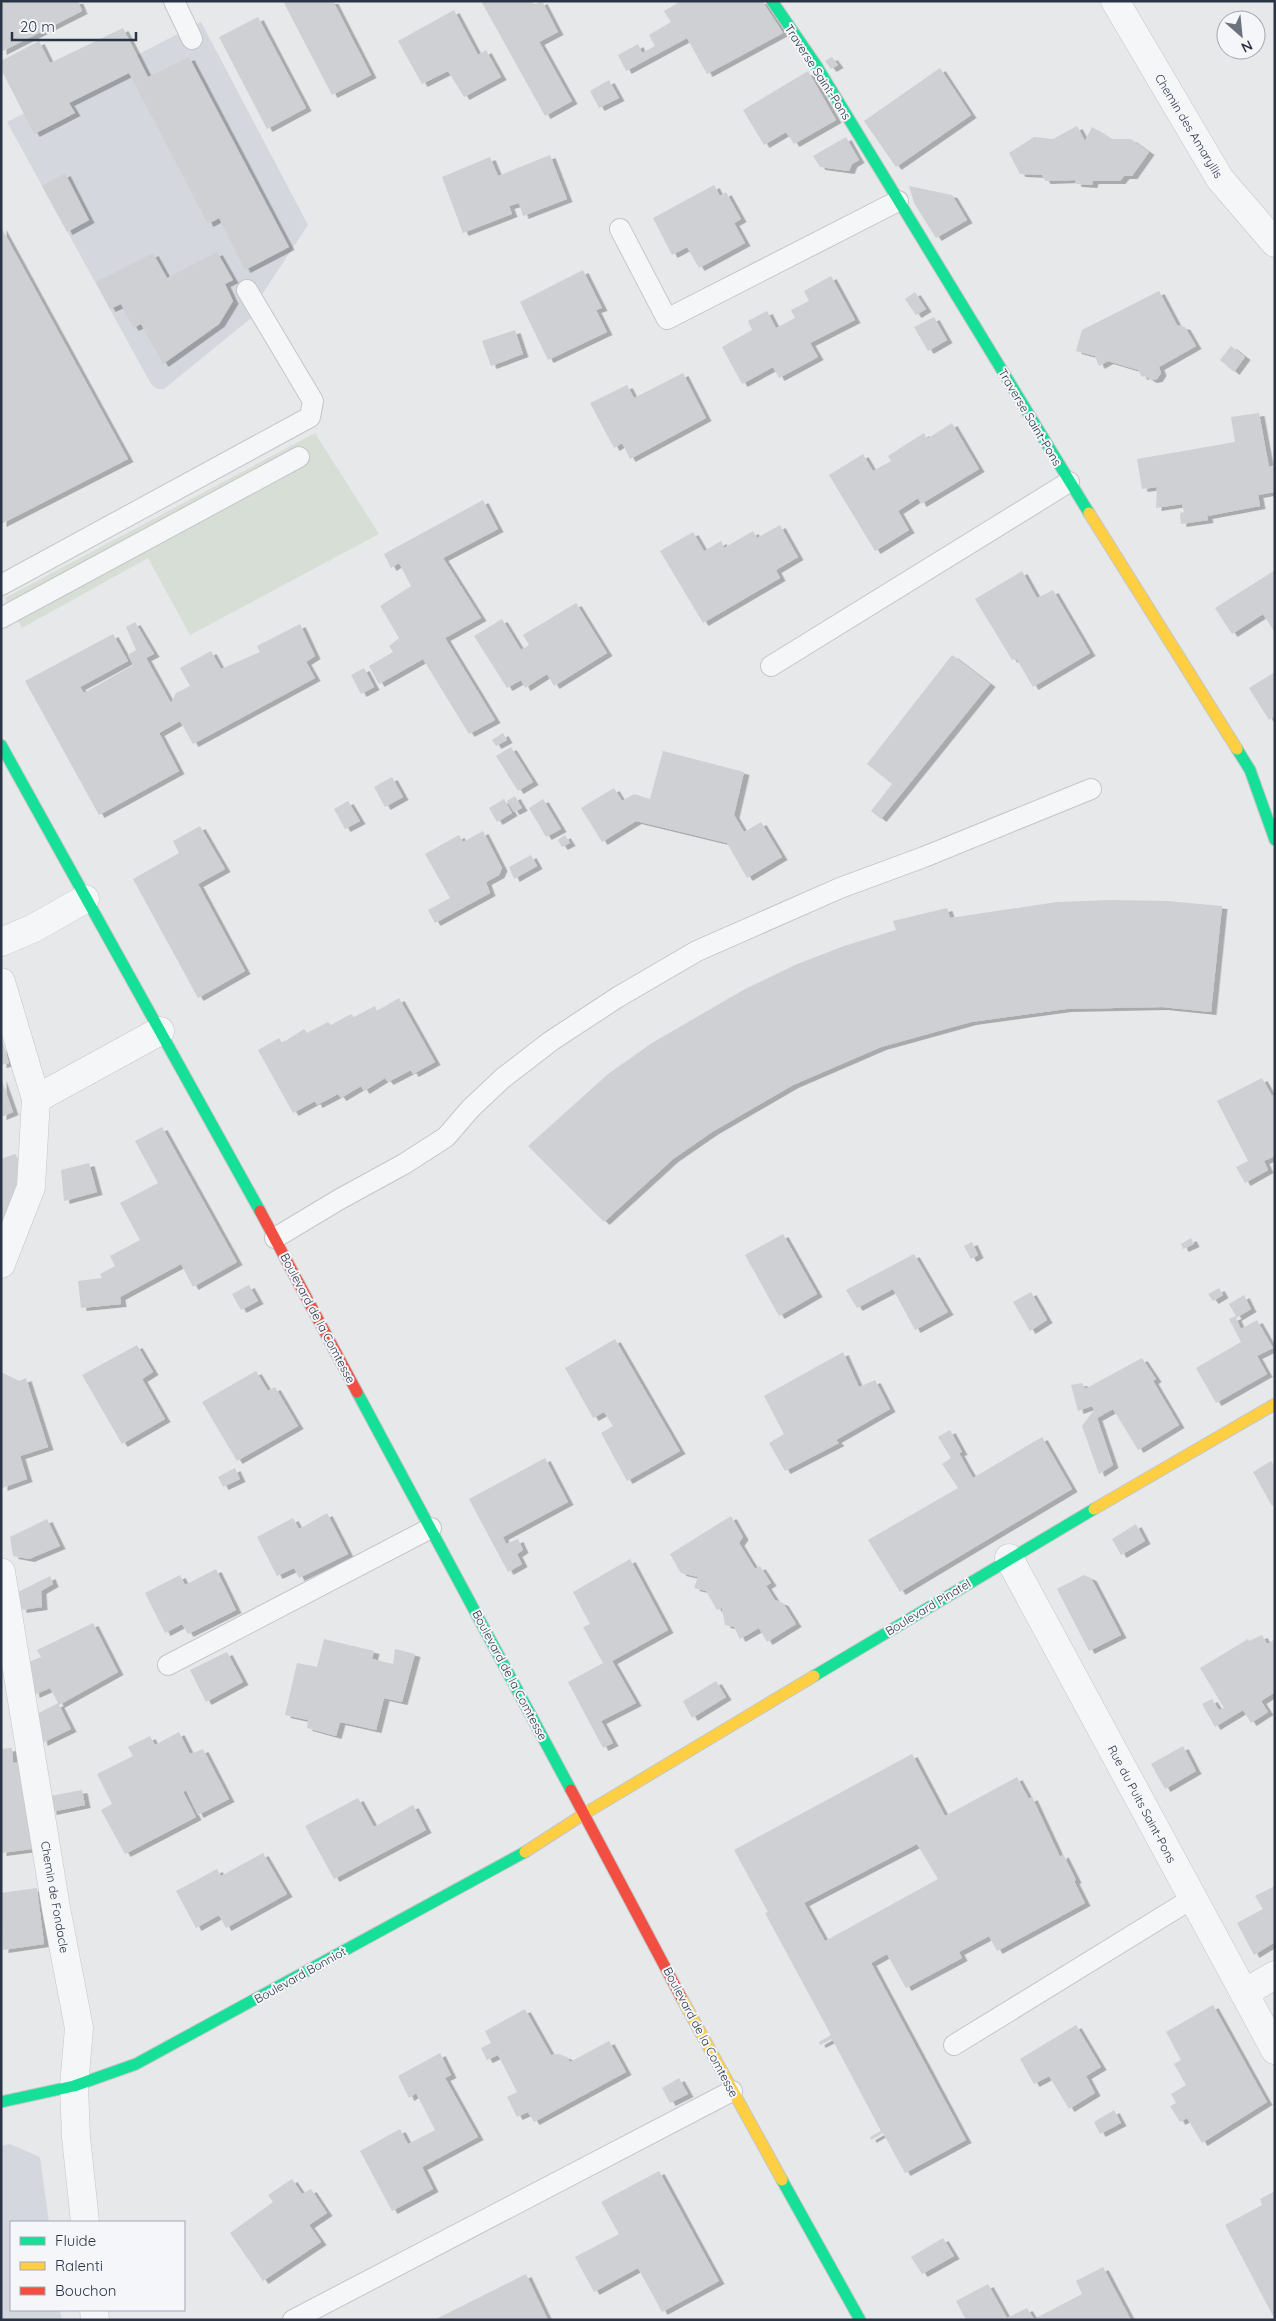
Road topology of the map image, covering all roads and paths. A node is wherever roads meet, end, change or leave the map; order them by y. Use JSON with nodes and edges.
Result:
{"nodes":[{"id":1,"x":174,"y":1,"type":"edge"},
{"id":2,"x":772,"y":1,"type":"edge"},
{"id":3,"x":1115,"y":1,"type":"edge"},
{"id":4,"x":192,"y":38,"type":"dead end"},
{"id":5,"x":898,"y":201,"type":"junction"},
{"id":6,"x":620,"y":229,"type":"dead end"},
{"id":7,"x":1275,"y":243,"type":"edge"},
{"id":8,"x":247,"y":290,"type":"dead end"},
{"id":9,"x":298,"y":457,"type":"dead end"},
{"id":10,"x":1069,"y":482,"type":"junction"},
{"id":11,"x":1,"y":585,"type":"edge"},
{"id":12,"x":1,"y":618,"type":"edge"},
{"id":13,"x":772,"y":666,"type":"dead end"},
{"id":14,"x":1,"y":745,"type":"edge"},
{"id":15,"x":1091,"y":788,"type":"dead end"},
{"id":16,"x":1275,"y":840,"type":"edge"},
{"id":17,"x":85,"y":898,"type":"junction"},
{"id":18,"x":1,"y":942,"type":"edge"},
{"id":19,"x":1,"y":982,"type":"edge"},
{"id":20,"x":160,"y":1031,"type":"junction"},
{"id":21,"x":36,"y":1099,"type":"junction"},
{"id":22,"x":275,"y":1238,"type":"junction"},
{"id":23,"x":1,"y":1264,"type":"edge"},
{"id":24,"x":1275,"y":1404,"type":"edge"},
{"id":25,"x":431,"y":1528,"type":"junction"},
{"id":26,"x":1009,"y":1558,"type":"junction"},
{"id":27,"x":1,"y":1572,"type":"edge"},
{"id":28,"x":8,"y":1646,"type":"edge"},
{"id":29,"x":168,"y":1664,"type":"dead end"},
{"id":30,"x":584,"y":1814,"type":"junction"},
{"id":31,"x":1193,"y":1898,"type":"junction"},
{"id":32,"x":1275,"y":1975,"type":"edge"},
{"id":33,"x":1244,"y":1993,"type":"junction"},
{"id":34,"x":954,"y":2045,"type":"dead end"},
{"id":35,"x":1275,"y":2050,"type":"edge"},
{"id":36,"x":74,"y":2086,"type":"junction"},
{"id":37,"x":732,"y":2092,"type":"junction"},
{"id":38,"x":1,"y":2102,"type":"edge"},
{"id":39,"x":85,"y":2221,"type":"edge"},
{"id":40,"x":292,"y":2320,"type":"edge"},
{"id":41,"x":860,"y":2320,"type":"edge"}],
"edges":[{"from":1,"to":4,"type":"lane"},
{"from":2,"to":5,"type":"street","name":"Traverse Saint-Pons"},
{"from":3,"to":7,"type":"street","name":"Chemin des Amaryllis"},
{"from":5,"to":6,"type":"lane"},
{"from":5,"to":10,"type":"street","name":"Traverse Saint-Pons"},
{"from":8,"to":11,"type":"lane"},
{"from":9,"to":12,"type":"lane"},
{"from":10,"to":13,"type":"lane"},
{"from":10,"to":16,"type":"street","name":"Traverse Saint-Pons"},
{"from":14,"to":17,"type":"street","name":"Boulevard de la Comtesse"},
{"from":15,"to":22,"type":"lane"},
{"from":17,"to":18,"type":"street"},
{"from":17,"to":20,"type":"street","name":"Boulevard de la Comtesse"},
{"from":19,"to":21,"type":"street"},
{"from":20,"to":21,"type":"street"},
{"from":20,"to":22,"type":"street","name":"Boulevard de la Comtesse"},
{"from":21,"to":23,"type":"street"},
{"from":22,"to":25,"type":"street","name":"Boulevard de la Comtesse"},
{"from":24,"to":26,"type":"street","name":"Boulevard Pinatel"},
{"from":25,"to":29,"type":"lane"},
{"from":25,"to":30,"type":"street","name":"Boulevard de la Comtesse"},
{"from":26,"to":30,"type":"street","name":"Boulevard Pinatel"},
{"from":26,"to":31,"type":"street","name":"Rue du Puits Saint-Pons"},
{"from":27,"to":28,"type":"street","name":"Chemin de Fondacle"},
{"from":28,"to":36,"type":"street","name":"Chemin de Fondacle"},
{"from":30,"to":36,"type":"street","name":"Boulevard Bonniot"},
{"from":30,"to":37,"type":"street","name":"Boulevard de la Comtesse"},
{"from":31,"to":33,"type":"street","name":"Rue du Puits Saint-Pons"},
{"from":31,"to":34,"type":"lane"},
{"from":32,"to":33,"type":"street"},
{"from":33,"to":35,"type":"street","name":"Rue du Puits Saint-Pons"},
{"from":36,"to":38,"type":"street","name":"Boulevard Bonniot"},
{"from":36,"to":39,"type":"street","name":"Chemin de Fondacle"},
{"from":37,"to":40,"type":"lane"},
{"from":37,"to":41,"type":"street","name":"Boulevard de la Comtesse"}]}
